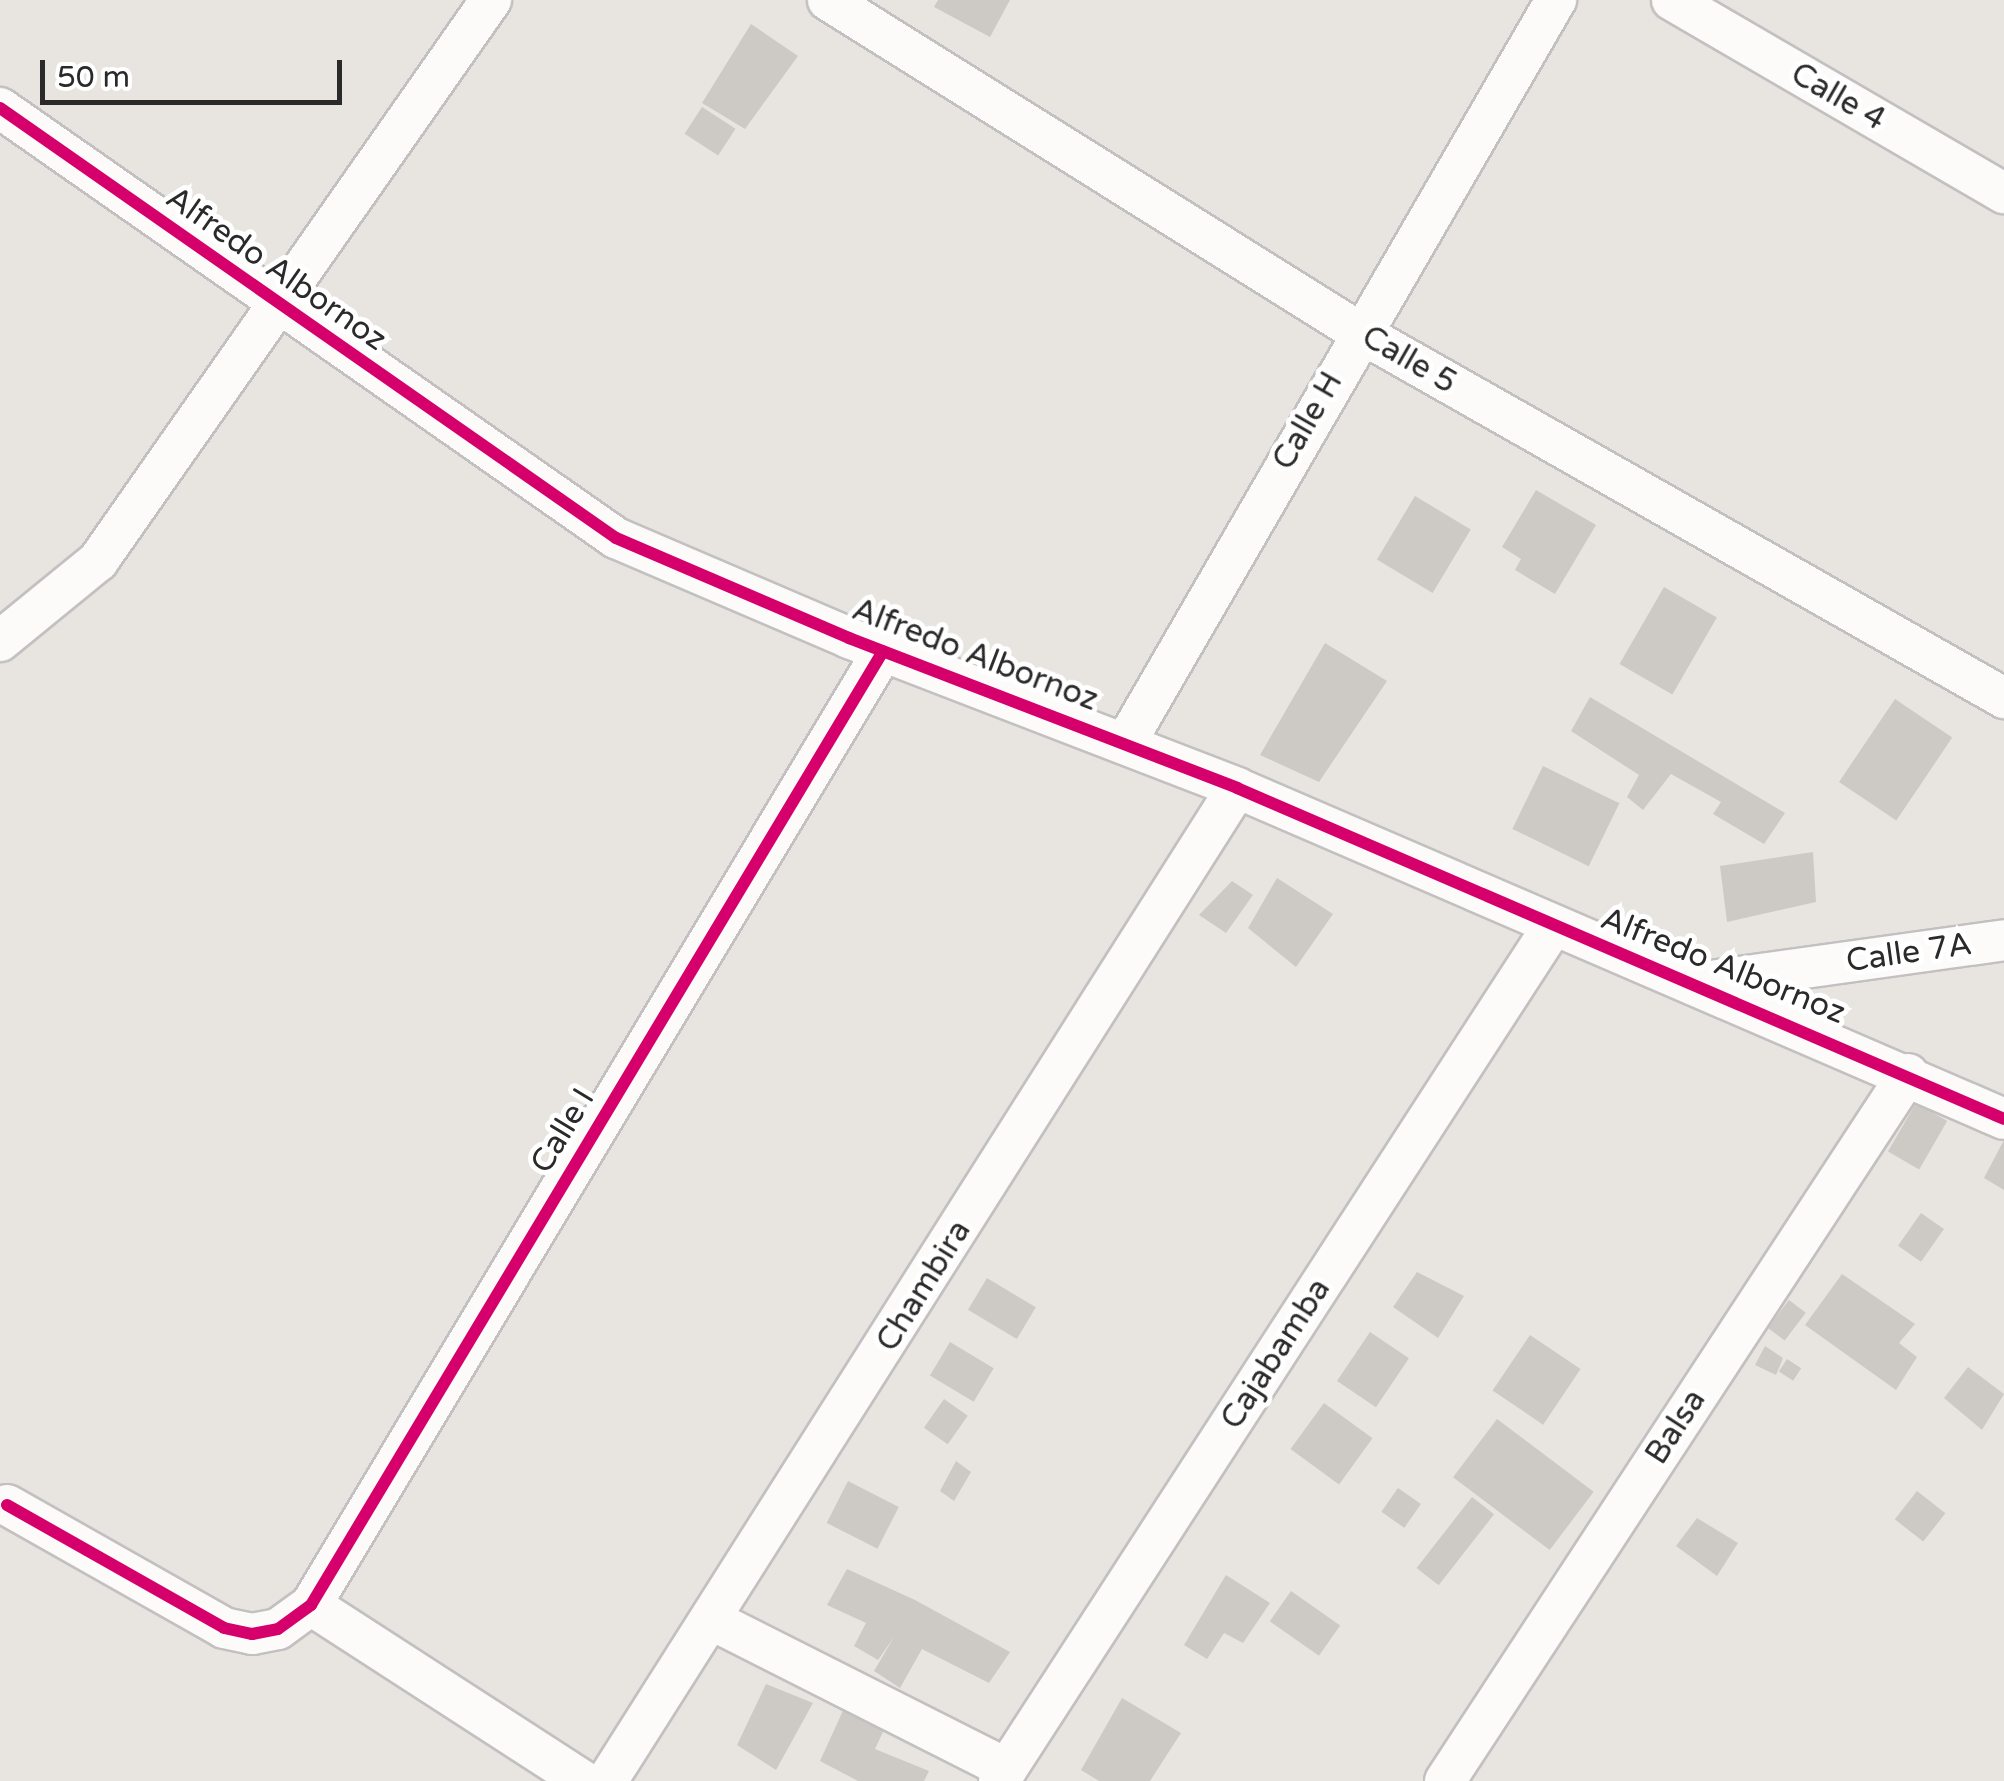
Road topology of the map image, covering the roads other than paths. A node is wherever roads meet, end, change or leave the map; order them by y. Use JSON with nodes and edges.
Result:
{"nodes":[{"id":1,"x":491,"y":0,"type":"edge"},
{"id":2,"x":828,"y":0,"type":"edge"},
{"id":3,"x":1556,"y":0,"type":"edge"},
{"id":4,"x":1672,"y":0,"type":"edge"},
{"id":5,"x":0,"y":108,"type":"edge"},
{"id":6,"x":2004,"y":193,"type":"edge"},
{"id":7,"x":275,"y":302,"type":"junction"},
{"id":8,"x":1359,"y":332,"type":"junction"},
{"id":9,"x":0,"y":641,"type":"edge"},
{"id":10,"x":883,"y":650,"type":"junction"},
{"id":11,"x":2004,"y":698,"type":"edge"},
{"id":12,"x":1126,"y":742,"type":"junction"},
{"id":13,"x":1237,"y":788,"type":"junction"},
{"id":14,"x":1554,"y":926,"type":"junction"},
{"id":15,"x":2004,"y":940,"type":"edge"},
{"id":16,"x":1695,"y":983,"type":"junction"},
{"id":17,"x":1908,"y":1074,"type":"junction"},
{"id":18,"x":2004,"y":1119,"type":"edge"},
{"id":19,"x":2,"y":1504,"type":"edge"},
{"id":20,"x":311,"y":1605,"type":"junction"},
{"id":21,"x":714,"y":1621,"type":"junction"},
{"id":22,"x":1003,"y":1775,"type":"edge"},
{"id":23,"x":583,"y":1781,"type":"edge"},
{"id":24,"x":607,"y":1781,"type":"edge"},
{"id":25,"x":1444,"y":1781,"type":"edge"}],
"edges":[{"from":1,"to":7,"type":"street"},
{"from":2,"to":8,"type":"street","name":"Calle 5"},
{"from":3,"to":8,"type":"street","name":"Calle H"},
{"from":4,"to":6,"type":"street","name":"Calle 4"},
{"from":5,"to":7,"type":"street","name":"Alfredo Albornoz"},
{"from":7,"to":9,"type":"street"},
{"from":7,"to":10,"type":"street","name":"Alfredo Albornoz"},
{"from":8,"to":11,"type":"street","name":"Calle 5"},
{"from":8,"to":12,"type":"street","name":"Calle H"},
{"from":10,"to":12,"type":"street","name":"Alfredo Albornoz"},
{"from":10,"to":20,"type":"street","name":"Calle I"},
{"from":12,"to":13,"type":"street","name":"Alfredo Albornoz"},
{"from":13,"to":14,"type":"street","name":"Alfredo Albornoz"},
{"from":13,"to":21,"type":"street","name":"Chambira"},
{"from":14,"to":16,"type":"street","name":"Alfredo Albornoz"},
{"from":14,"to":22,"type":"street","name":"Cajabamba"},
{"from":15,"to":16,"type":"street","name":"Calle 7A"},
{"from":16,"to":17,"type":"street","name":"Alfredo Albornoz"},
{"from":17,"to":18,"type":"street","name":"Alfredo Albornoz"},
{"from":17,"to":25,"type":"street","name":"Balsa"},
{"from":19,"to":20,"type":"street","name":"Calle I"},
{"from":20,"to":23,"type":"street"},
{"from":21,"to":22,"type":"street"},
{"from":21,"to":24,"type":"street","name":"Chambira"}]}
